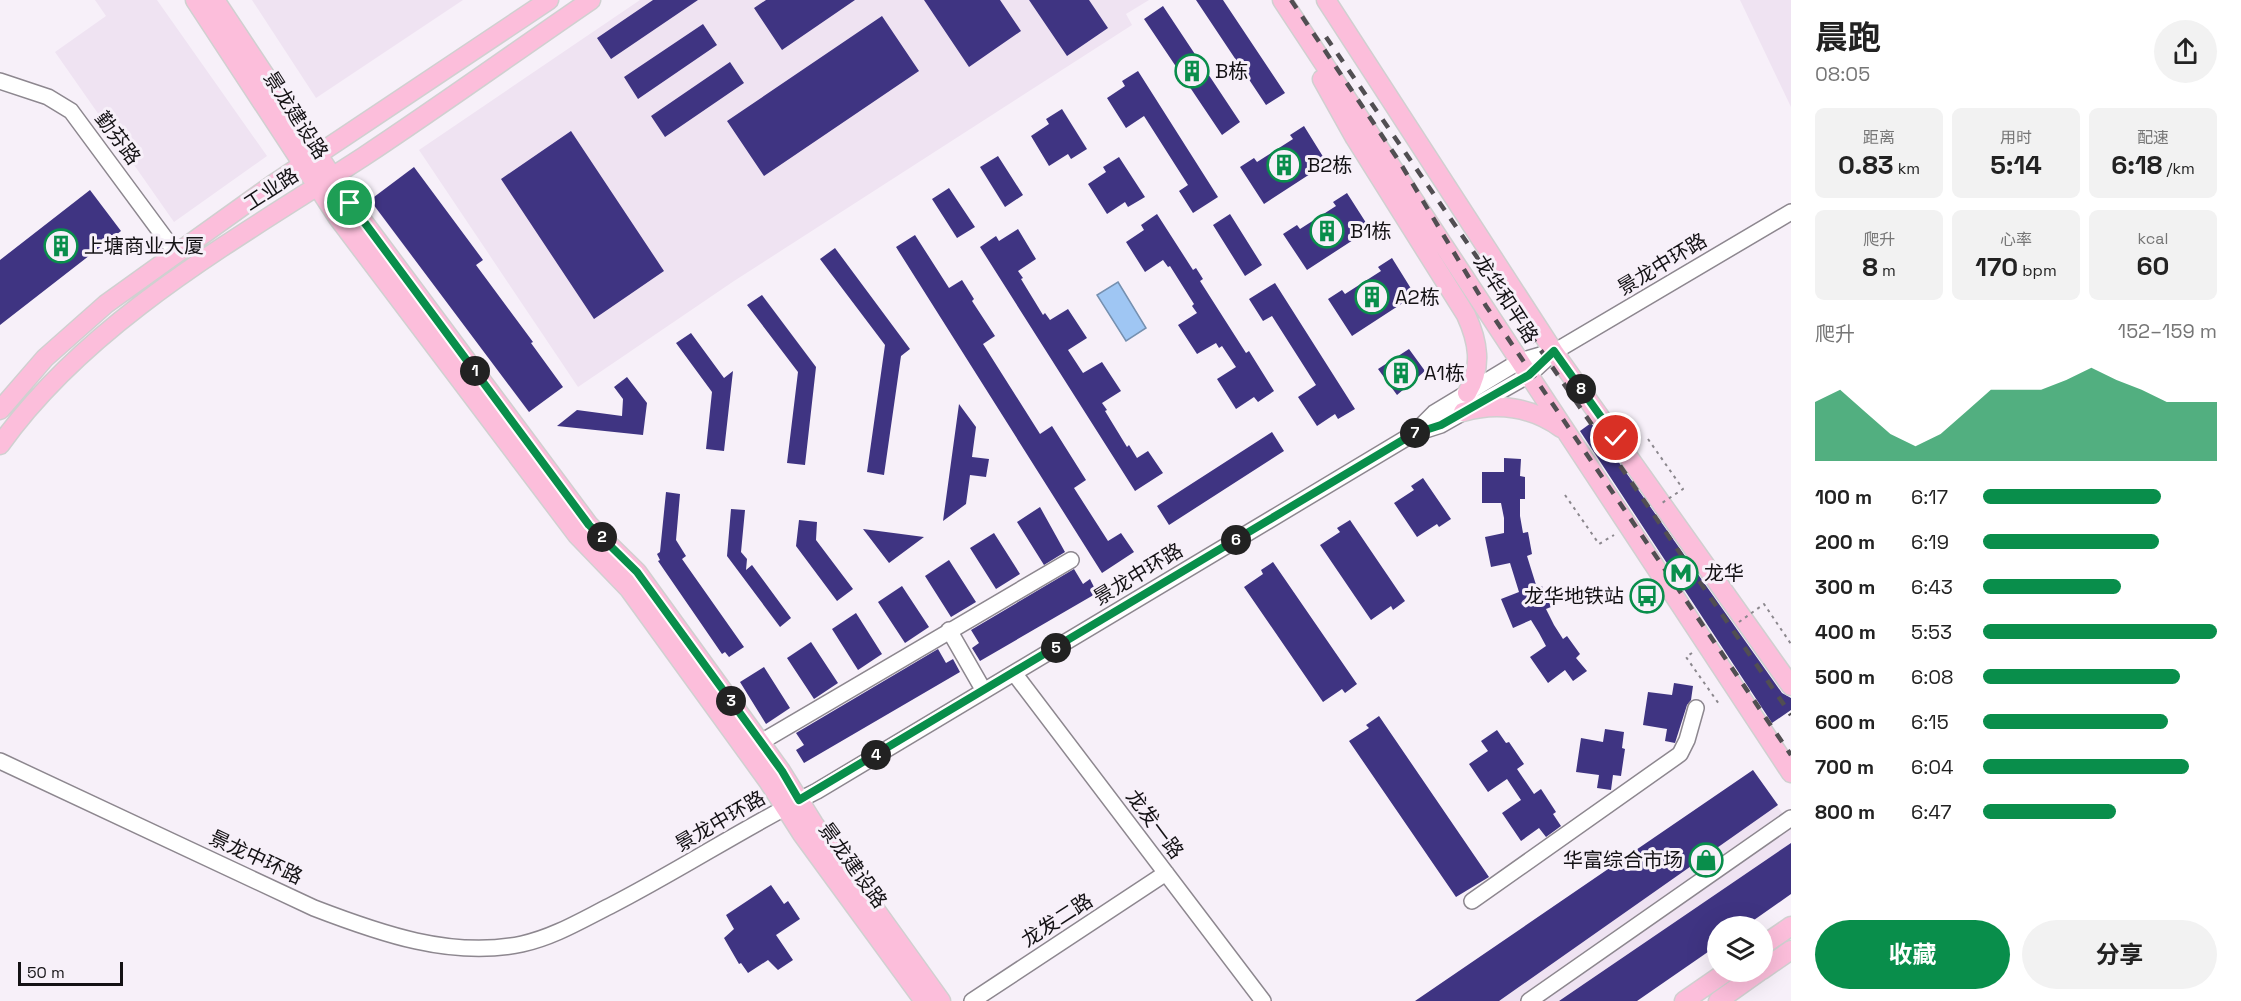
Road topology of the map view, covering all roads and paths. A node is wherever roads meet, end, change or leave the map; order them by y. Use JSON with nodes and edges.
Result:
{"nodes":[{"id":1,"x":195,"y":0,"type":"edge"},
{"id":2,"x":215,"y":0,"type":"edge"},
{"id":3,"x":549,"y":0,"type":"edge"},
{"id":4,"x":591,"y":0,"type":"edge"},
{"id":5,"x":1282,"y":0,"type":"edge"},
{"id":6,"x":1326,"y":0,"type":"edge"},
{"id":7,"x":1298,"y":25,"type":"junction"},
{"id":8,"x":0,"y":81,"type":"edge"},
{"id":9,"x":310,"y":160,"type":"junction"},
{"id":10,"x":324,"y":181,"type":"junction"},
{"id":11,"x":1791,"y":212,"type":"edge"},
{"id":12,"x":176,"y":253,"type":"junction"},
{"id":13,"x":1554,"y":351,"type":"junction"},
{"id":14,"x":1524,"y":368,"type":"junction"},
{"id":15,"x":1467,"y":393,"type":"junction"},
{"id":16,"x":0,"y":410,"type":"edge"},
{"id":17,"x":1463,"y":412,"type":"junction"},
{"id":18,"x":1565,"y":430,"type":"junction"},
{"id":19,"x":1413,"y":434,"type":"junction"},
{"id":20,"x":1648,"y":439,"type":"dead end"},
{"id":21,"x":0,"y":445,"type":"edge"},
{"id":22,"x":1565,"y":495,"type":"dead end"},
{"id":23,"x":1659,"y":505,"type":"dead end"},
{"id":24,"x":1616,"y":533,"type":"dead end"},
{"id":25,"x":1071,"y":560,"type":"dead end"},
{"id":26,"x":1738,"y":622,"type":"dead end"},
{"id":27,"x":949,"y":630,"type":"junction"},
{"id":28,"x":1791,"y":644,"type":"edge"},
{"id":29,"x":1695,"y":651,"type":"dead end"},
{"id":30,"x":1014,"y":673,"type":"junction"},
{"id":31,"x":1791,"y":686,"type":"edge"},
{"id":32,"x":984,"y":691,"type":"junction"},
{"id":33,"x":1719,"y":704,"type":"dead end"},
{"id":34,"x":1696,"y":708,"type":"dead end"},
{"id":35,"x":760,"y":742,"type":"junction"},
{"id":36,"x":0,"y":761,"type":"edge"},
{"id":37,"x":1791,"y":773,"type":"edge"},
{"id":38,"x":792,"y":803,"type":"junction"},
{"id":39,"x":1791,"y":818,"type":"edge"},
{"id":40,"x":1166,"y":873,"type":"junction"},
{"id":41,"x":1472,"y":901,"type":"dead end"},
{"id":42,"x":1791,"y":926,"type":"edge"},
{"id":43,"x":1773,"y":938,"type":"edge"},
{"id":44,"x":1791,"y":950,"type":"edge"},
{"id":45,"x":1773,"y":963,"type":"edge"},
{"id":46,"x":1712,"y":982,"type":"edge"},
{"id":47,"x":1746,"y":982,"type":"edge"},
{"id":48,"x":1724,"y":999,"type":"edge"},
{"id":49,"x":924,"y":1001,"type":"edge"},
{"id":50,"x":941,"y":1001,"type":"edge"},
{"id":51,"x":972,"y":1001,"type":"edge"},
{"id":52,"x":1263,"y":1001,"type":"edge"},
{"id":53,"x":1530,"y":1001,"type":"edge"},
{"id":54,"x":1684,"y":1001,"type":"edge"}],
"edges":[{"from":1,"to":9,"type":"main road","name":"景龙建设路"},
{"from":2,"to":9,"type":"main road","name":"景龙建设路"},
{"from":3,"to":9,"type":"main road","name":"工业路"},
{"from":4,"to":10,"type":"main road","name":"工业路"},
{"from":5,"to":7,"type":"main road","name":"龙华和平路"},
{"from":6,"to":13,"type":"main road","name":"龙华和平路"},
{"from":7,"to":14,"type":"main road","name":"龙华和平路"},
{"from":7,"to":15,"type":"main road"},
{"from":8,"to":12,"type":"street","name":"勤芬路"},
{"from":9,"to":10,"type":"main road","name":"景龙建设路"},
{"from":9,"to":12,"type":"main road","name":"工业路"},
{"from":10,"to":21,"type":"main road","name":"工业路"},
{"from":10,"to":35,"type":"main road","name":"景龙建设路"},
{"from":10,"to":38,"type":"main road","name":"景龙建设路"},
{"from":11,"to":13,"type":"street","name":"景龙中环路"},
{"from":12,"to":16,"type":"main road","name":"工业路"},
{"from":13,"to":14,"type":"street","name":"景龙中环路"},
{"from":13,"to":31,"type":"main road","name":"龙华和平路"},
{"from":14,"to":15,"type":"street","name":"景龙中环路"},
{"from":14,"to":17,"type":"street","name":"景龙中环路"},
{"from":14,"to":18,"type":"main road","name":"龙华和平路"},
{"from":15,"to":19,"type":"street","name":"景龙中环路"},
{"from":17,"to":18,"type":"main road"},
{"from":17,"to":19,"type":"street","name":"景龙中环路"},
{"from":18,"to":37,"type":"main road","name":"龙华和平路"},
{"from":19,"to":30,"type":"street","name":"景龙中环路"},
{"from":20,"to":23,"type":"path","bridge":true},
{"from":22,"to":24,"type":"path"},
{"from":25,"to":27,"type":"street"},
{"from":26,"to":28,"type":"path","bridge":true},
{"from":27,"to":32,"type":"street"},
{"from":27,"to":35,"type":"street"},
{"from":29,"to":33,"type":"path"},
{"from":30,"to":32,"type":"street","name":"景龙中环路"},
{"from":30,"to":40,"type":"street","name":"龙发一路"},
{"from":32,"to":38,"type":"street","name":"景龙中环路"},
{"from":34,"to":41,"type":"street"},
{"from":35,"to":38,"type":"main road","name":"景龙建设路"},
{"from":36,"to":38,"type":"street","name":"景龙中环路"},
{"from":38,"to":49,"type":"main road","name":"景龙建设路"},
{"from":38,"to":50,"type":"main road","name":"景龙建设路"},
{"from":39,"to":53,"type":"street"},
{"from":40,"to":51,"type":"street","name":"龙发二路"},
{"from":40,"to":52,"type":"street","name":"龙发一路"},
{"from":42,"to":43,"type":"main road"},
{"from":44,"to":45,"type":"main road"},
{"from":46,"to":54,"type":"main road"},
{"from":47,"to":48,"type":"main road"}]}
